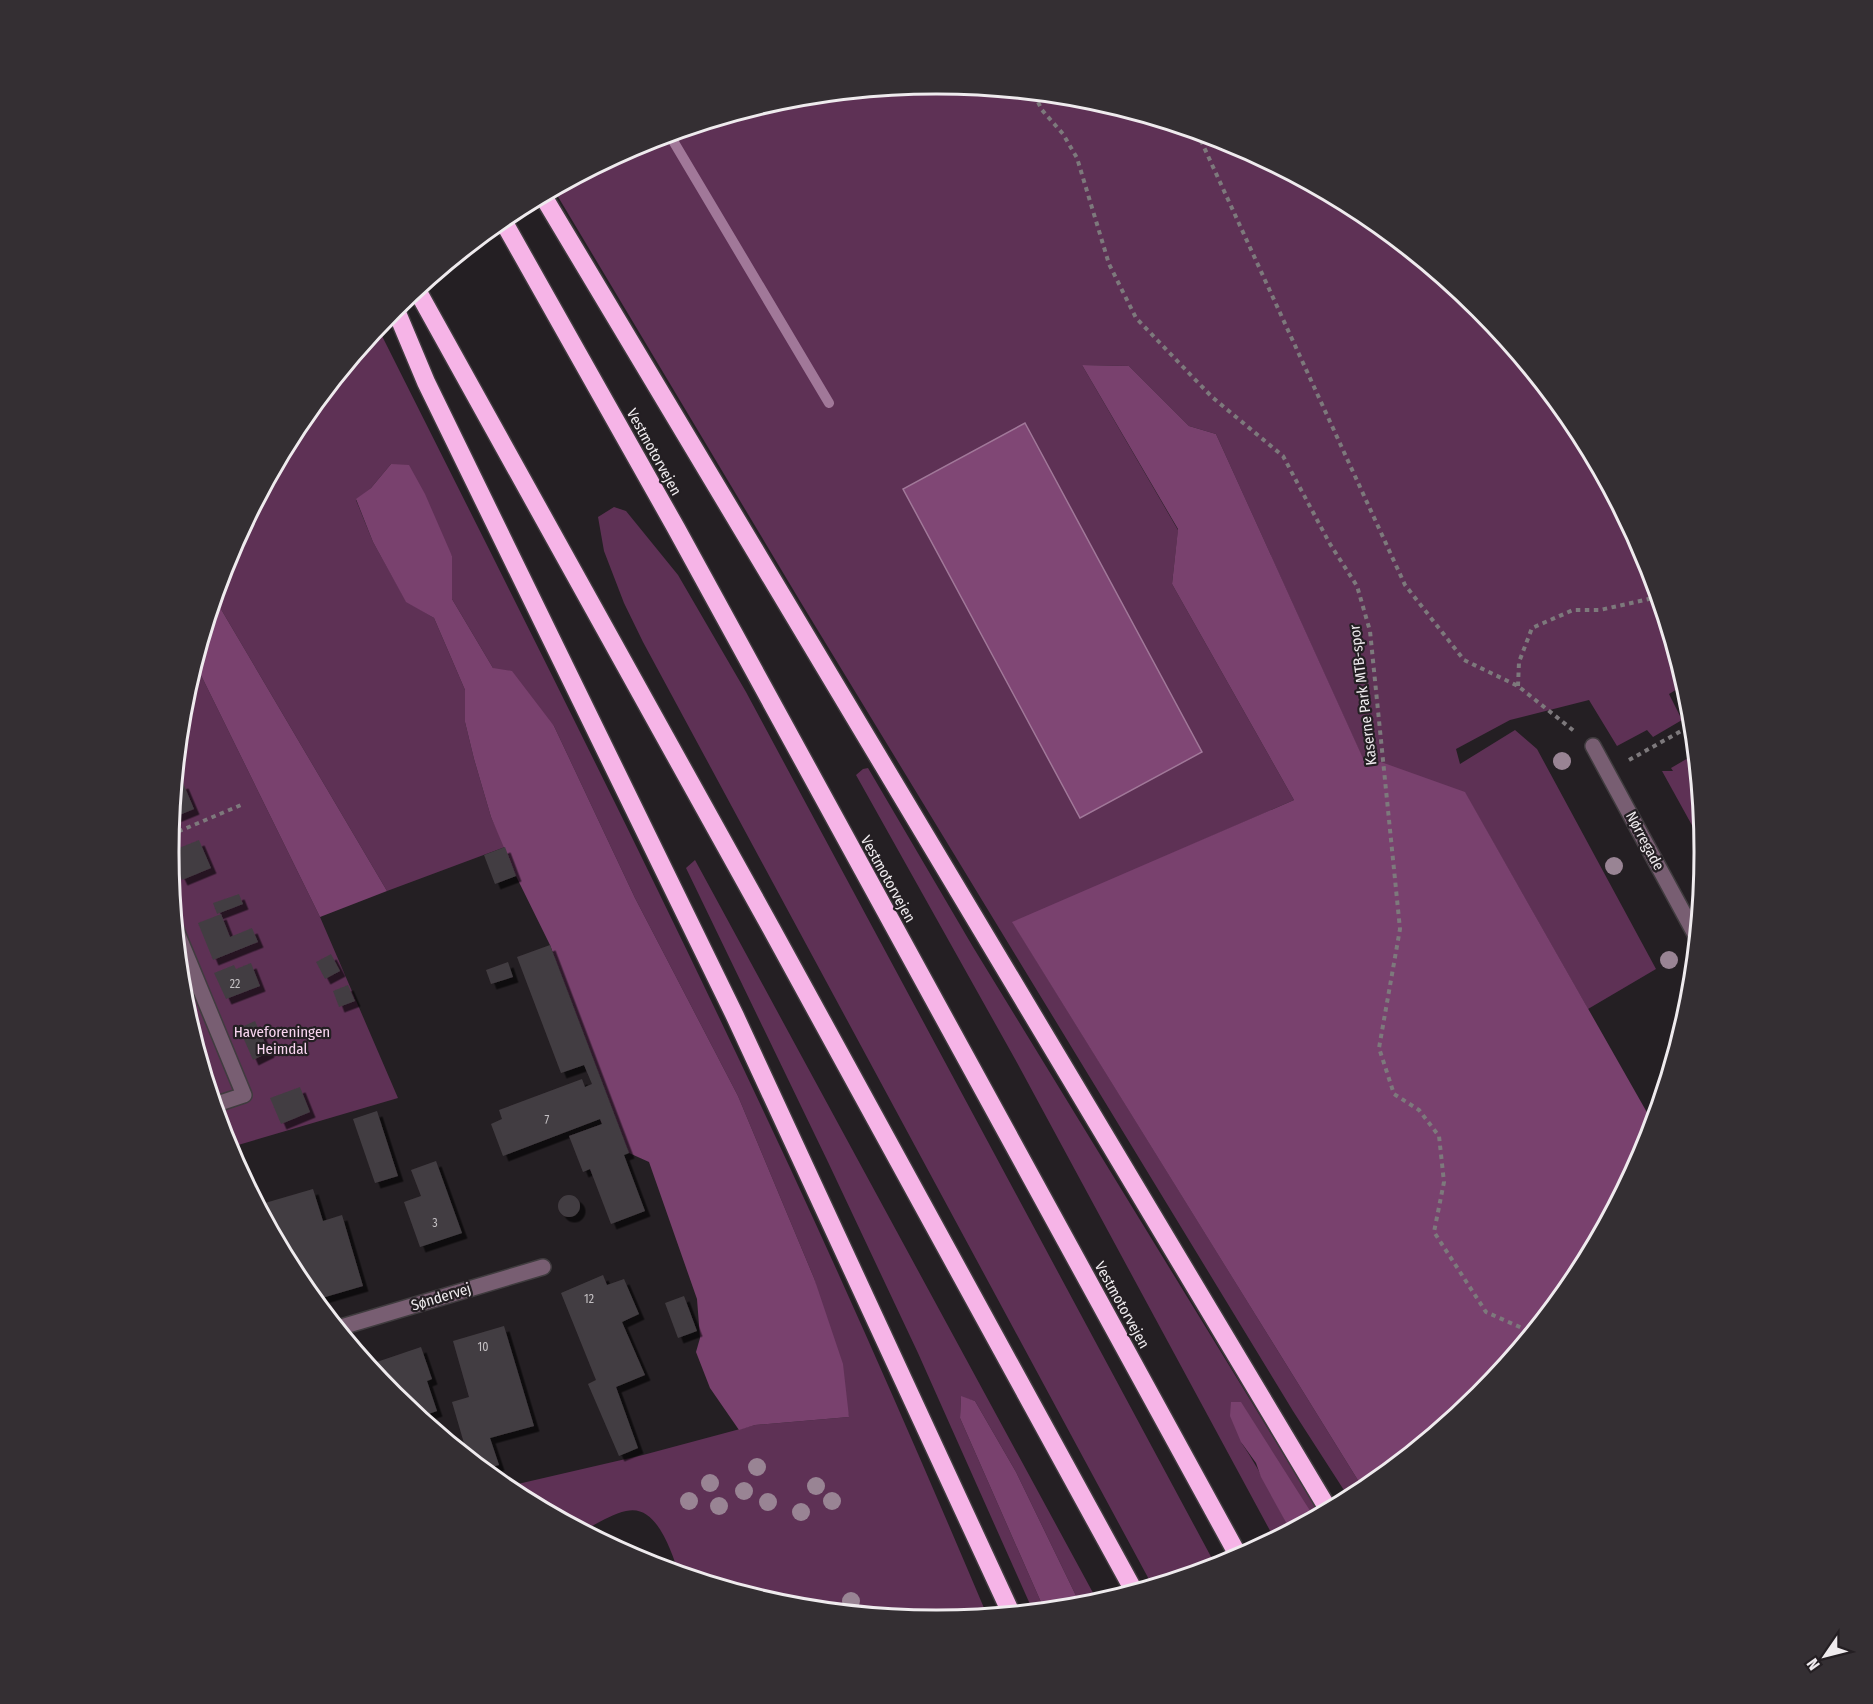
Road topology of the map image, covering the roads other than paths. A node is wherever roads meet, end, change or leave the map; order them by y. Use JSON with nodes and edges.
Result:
{"nodes":[{"id":1,"x":547,"y":203,"type":"edge"},
{"id":2,"x":507,"y":228,"type":"edge"},
{"id":3,"x":421,"y":297,"type":"edge"},
{"id":4,"x":399,"y":318,"type":"edge"},
{"id":5,"x":1593,"y":746,"type":"road end"},
{"id":6,"x":1690,"y":925,"type":"edge"},
{"id":7,"x":185,"y":953,"type":"edge"},
{"id":8,"x":222,"y":1102,"type":"edge"},
{"id":9,"x":543,"y":1267,"type":"dead end"},
{"id":10,"x":346,"y":1326,"type":"edge"},
{"id":11,"x":1324,"y":1502,"type":"edge"},
{"id":12,"x":1234,"y":1548,"type":"edge"},
{"id":13,"x":1130,"y":1585,"type":"edge"},
{"id":14,"x":1008,"y":1606,"type":"edge"}],
"edges":[{"from":1,"to":11,"type":"highway"},
{"from":2,"to":12,"type":"highway","name":"Vestmotorvejen"},
{"from":3,"to":13,"type":"highway"},
{"from":4,"to":14,"type":"highway"},
{"from":5,"to":6,"type":"street","name":"Nørregade"},
{"from":7,"to":8,"type":"street"},
{"from":9,"to":10,"type":"street","name":"Søndervej"}]}
